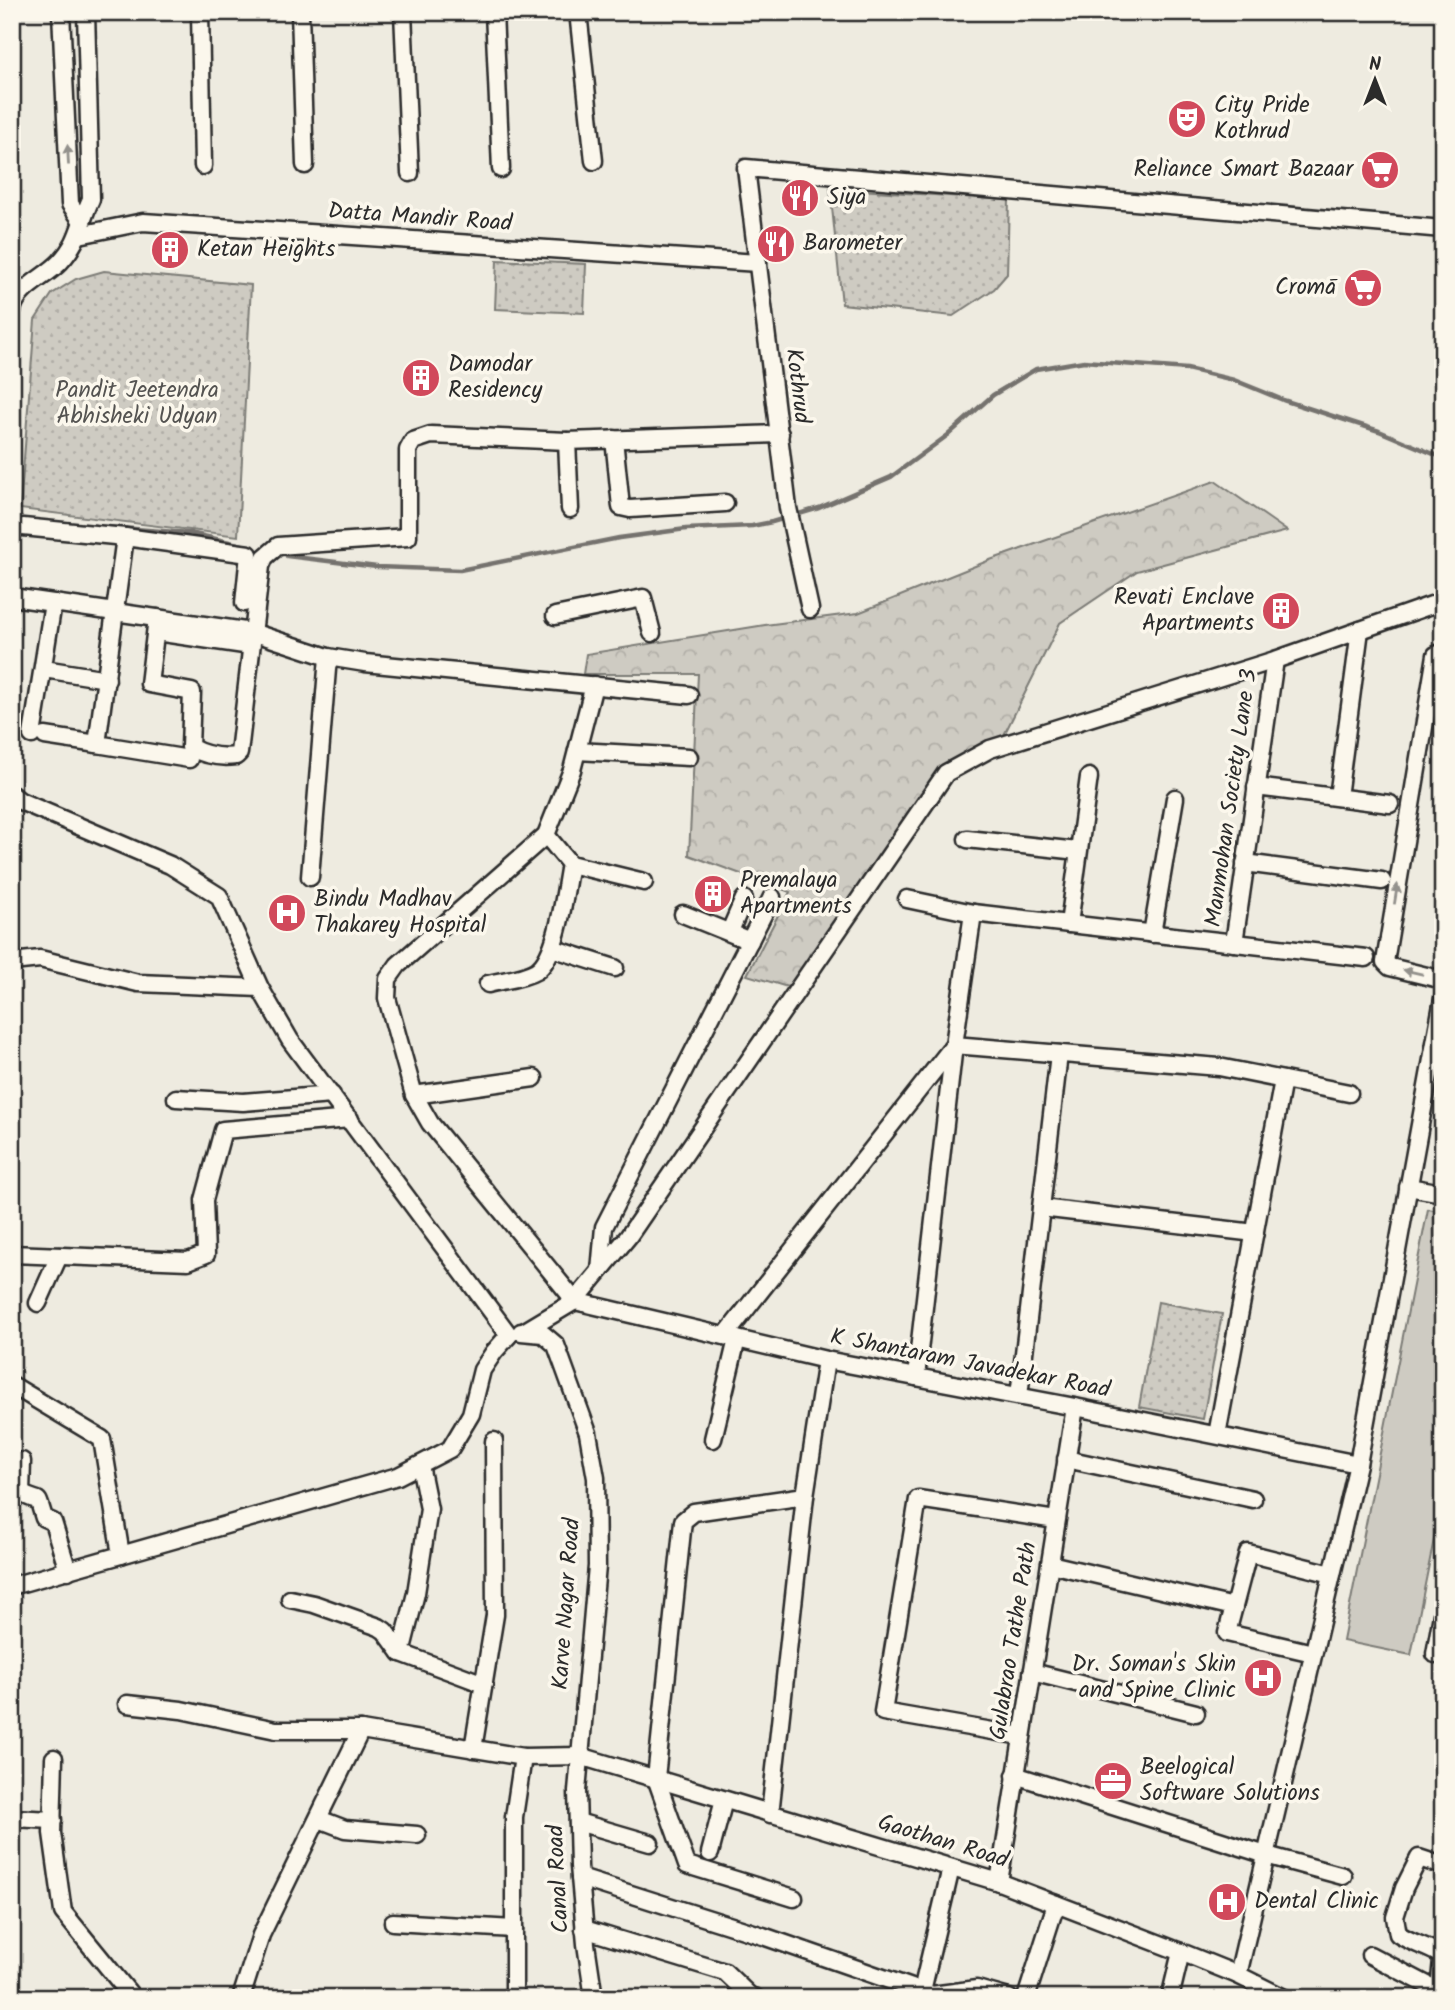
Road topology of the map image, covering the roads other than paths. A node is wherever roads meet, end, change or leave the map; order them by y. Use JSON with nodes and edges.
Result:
{"nodes":[{"id":1,"x":61,"y":12,"type":"edge"},
{"id":2,"x":86,"y":12,"type":"edge"},
{"id":3,"x":200,"y":12,"type":"edge"},
{"id":4,"x":300,"y":12,"type":"edge"},
{"id":5,"x":403,"y":12,"type":"edge"},
{"id":6,"x":494,"y":12,"type":"edge"},
{"id":7,"x":578,"y":12,"type":"edge"},
{"id":8,"x":594,"y":162,"type":"dead end"},
{"id":9,"x":305,"y":165,"type":"dead end"},
{"id":10,"x":203,"y":166,"type":"dead end"},
{"id":11,"x":501,"y":169,"type":"dead end"},
{"id":12,"x":410,"y":173,"type":"dead end"},
{"id":13,"x":80,"y":227,"type":"junction"},
{"id":14,"x":1443,"y":229,"type":"edge"},
{"id":15,"x":758,"y":263,"type":"junction"},
{"id":16,"x":12,"y":311,"type":"edge"},
{"id":17,"x":780,"y":434,"type":"junction"},
{"id":18,"x":614,"y":439,"type":"junction"},
{"id":19,"x":567,"y":440,"type":"junction"},
{"id":20,"x":725,"y":503,"type":"dead end"},
{"id":21,"x":570,"y":509,"type":"dead end"},
{"id":22,"x":23,"y":527,"type":"dead end"},
{"id":23,"x":125,"y":537,"type":"junction"},
{"id":24,"x":12,"y":597,"type":"edge"},
{"id":25,"x":1443,"y":601,"type":"edge"},
{"id":26,"x":53,"y":603,"type":"junction"},
{"id":27,"x":244,"y":603,"type":"dead end"},
{"id":28,"x":810,"y":609,"type":"dead end"},
{"id":29,"x":116,"y":613,"type":"junction"},
{"id":30,"x":555,"y":616,"type":"dead end"},
{"id":31,"x":156,"y":625,"type":"junction"},
{"id":32,"x":1360,"y":630,"type":"junction"},
{"id":33,"x":652,"y":634,"type":"dead end"},
{"id":34,"x":252,"y":639,"type":"junction"},
{"id":35,"x":1443,"y":652,"type":"edge"},
{"id":36,"x":328,"y":657,"type":"junction"},
{"id":37,"x":1275,"y":660,"type":"junction"},
{"id":38,"x":44,"y":669,"type":"junction"},
{"id":39,"x":107,"y":679,"type":"junction"},
{"id":40,"x":594,"y":685,"type":"junction"},
{"id":41,"x":689,"y":695,"type":"dead end"},
{"id":42,"x":97,"y":744,"type":"junction"},
{"id":43,"x":577,"y":751,"type":"junction"},
{"id":44,"x":689,"y":757,"type":"dead end"},
{"id":45,"x":189,"y":759,"type":"dead end"},
{"id":46,"x":1089,"y":777,"type":"dead end"},
{"id":47,"x":1256,"y":787,"type":"junction"},
{"id":48,"x":12,"y":795,"type":"edge"},
{"id":49,"x":1338,"y":797,"type":"junction"},
{"id":50,"x":1175,"y":798,"type":"dead end"},
{"id":51,"x":1390,"y":804,"type":"dead end"},
{"id":52,"x":546,"y":835,"type":"junction"},
{"id":53,"x":967,"y":839,"type":"dead end"},
{"id":54,"x":1078,"y":851,"type":"junction"},
{"id":55,"x":1245,"y":863,"type":"junction"},
{"id":56,"x":570,"y":864,"type":"junction"},
{"id":57,"x":310,"y":877,"type":"dead end"},
{"id":58,"x":1382,"y":881,"type":"dead end"},
{"id":59,"x":643,"y":882,"type":"dead end"},
{"id":60,"x":772,"y":897,"type":"dead end"},
{"id":61,"x":744,"y":899,"type":"dead end"},
{"id":62,"x":907,"y":899,"type":"dead end"},
{"id":63,"x":972,"y":913,"type":"junction"},
{"id":64,"x":683,"y":914,"type":"dead end"},
{"id":65,"x":1069,"y":924,"type":"junction"},
{"id":66,"x":730,"y":931,"type":"junction"},
{"id":67,"x":1152,"y":934,"type":"junction"},
{"id":68,"x":750,"y":941,"type":"junction"},
{"id":69,"x":1234,"y":943,"type":"junction"},
{"id":70,"x":552,"y":948,"type":"junction"},
{"id":71,"x":1366,"y":958,"type":"dead end"},
{"id":72,"x":12,"y":962,"type":"edge"},
{"id":73,"x":615,"y":968,"type":"dead end"},
{"id":74,"x":1443,"y":980,"type":"edge"},
{"id":75,"x":488,"y":984,"type":"dead end"},
{"id":76,"x":260,"y":988,"type":"junction"},
{"id":77,"x":1443,"y":999,"type":"edge"},
{"id":78,"x":954,"y":1045,"type":"junction"},
{"id":79,"x":1059,"y":1054,"type":"junction"},
{"id":80,"x":534,"y":1078,"type":"dead end"},
{"id":81,"x":1283,"y":1080,"type":"junction"},
{"id":82,"x":1349,"y":1093,"type":"dead end"},
{"id":83,"x":331,"y":1095,"type":"junction"},
{"id":84,"x":414,"y":1095,"type":"junction"},
{"id":85,"x":176,"y":1098,"type":"dead end"},
{"id":86,"x":350,"y":1119,"type":"junction"},
{"id":87,"x":1408,"y":1187,"type":"junction"},
{"id":88,"x":1443,"y":1193,"type":"edge"},
{"id":89,"x":1041,"y":1208,"type":"junction"},
{"id":90,"x":1255,"y":1233,"type":"junction"},
{"id":91,"x":12,"y":1254,"type":"edge"},
{"id":92,"x":59,"y":1256,"type":"junction"},
{"id":93,"x":600,"y":1271,"type":"junction"},
{"id":94,"x":575,"y":1301,"type":"junction"},
{"id":95,"x":38,"y":1303,"type":"dead end"},
{"id":96,"x":517,"y":1333,"type":"junction"},
{"id":97,"x":731,"y":1338,"type":"junction"},
{"id":98,"x":827,"y":1360,"type":"junction"},
{"id":99,"x":916,"y":1377,"type":"junction"},
{"id":100,"x":12,"y":1385,"type":"edge"},
{"id":101,"x":1019,"y":1396,"type":"junction"},
{"id":102,"x":1074,"y":1407,"type":"junction"},
{"id":103,"x":1217,"y":1435,"type":"junction"},
{"id":104,"x":713,"y":1439,"type":"dead end"},
{"id":105,"x":494,"y":1441,"type":"dead end"},
{"id":106,"x":1066,"y":1459,"type":"junction"},
{"id":107,"x":22,"y":1461,"type":"dead end"},
{"id":108,"x":1358,"y":1464,"type":"junction"},
{"id":109,"x":420,"y":1465,"type":"junction"},
{"id":110,"x":804,"y":1496,"type":"junction"},
{"id":111,"x":1253,"y":1499,"type":"dead end"},
{"id":112,"x":1056,"y":1520,"type":"junction"},
{"id":113,"x":121,"y":1555,"type":"junction"},
{"id":114,"x":1050,"y":1564,"type":"junction"},
{"id":115,"x":68,"y":1570,"type":"junction"},
{"id":116,"x":1332,"y":1574,"type":"junction"},
{"id":117,"x":12,"y":1586,"type":"edge"},
{"id":118,"x":290,"y":1599,"type":"dead end"},
{"id":119,"x":1234,"y":1607,"type":"junction"},
{"id":120,"x":1443,"y":1609,"type":"edge"},
{"id":121,"x":401,"y":1653,"type":"junction"},
{"id":122,"x":1314,"y":1653,"type":"junction"},
{"id":123,"x":1435,"y":1654,"type":"dead end"},
{"id":124,"x":1032,"y":1672,"type":"junction"},
{"id":125,"x":484,"y":1684,"type":"junction"},
{"id":126,"x":127,"y":1704,"type":"dead end"},
{"id":127,"x":1196,"y":1713,"type":"dead end"},
{"id":128,"x":361,"y":1730,"type":"junction"},
{"id":129,"x":1021,"y":1736,"type":"junction"},
{"id":130,"x":473,"y":1749,"type":"junction"},
{"id":131,"x":580,"y":1756,"type":"junction"},
{"id":132,"x":523,"y":1757,"type":"junction"},
{"id":133,"x":54,"y":1758,"type":"dead end"},
{"id":134,"x":1015,"y":1776,"type":"junction"},
{"id":135,"x":656,"y":1778,"type":"junction"},
{"id":136,"x":724,"y":1800,"type":"junction"},
{"id":137,"x":770,"y":1814,"type":"junction"},
{"id":138,"x":12,"y":1818,"type":"edge"},
{"id":139,"x":319,"y":1819,"type":"junction"},
{"id":140,"x":53,"y":1821,"type":"junction"},
{"id":141,"x":578,"y":1822,"type":"junction"},
{"id":142,"x":417,"y":1835,"type":"dead end"},
{"id":143,"x":650,"y":1843,"type":"dead end"},
{"id":144,"x":710,"y":1853,"type":"dead end"},
{"id":145,"x":1266,"y":1855,"type":"junction"},
{"id":146,"x":1443,"y":1866,"type":"edge"},
{"id":147,"x":951,"y":1868,"type":"junction"},
{"id":148,"x":1343,"y":1876,"type":"dead end"},
{"id":149,"x":580,"y":1878,"type":"junction"},
{"id":150,"x":999,"y":1882,"type":"junction"},
{"id":151,"x":794,"y":1898,"type":"dead end"},
{"id":152,"x":1056,"y":1904,"type":"junction"},
{"id":153,"x":393,"y":1922,"type":"dead end"},
{"id":154,"x":514,"y":1929,"type":"junction"},
{"id":155,"x":584,"y":1929,"type":"junction"},
{"id":156,"x":1181,"y":1952,"type":"junction"},
{"id":157,"x":1442,"y":1952,"type":"edge"},
{"id":158,"x":1370,"y":1955,"type":"dead end"},
{"id":159,"x":1238,"y":1975,"type":"junction"},
{"id":160,"x":922,"y":1991,"type":"junction"},
{"id":161,"x":1441,"y":1992,"type":"edge"},
{"id":162,"x":133,"y":1998,"type":"edge"},
{"id":163,"x":241,"y":1998,"type":"edge"},
{"id":164,"x":514,"y":1998,"type":"edge"},
{"id":165,"x":594,"y":1998,"type":"edge"},
{"id":166,"x":756,"y":1998,"type":"edge"},
{"id":167,"x":1009,"y":1998,"type":"edge"},
{"id":168,"x":1026,"y":1998,"type":"edge"},
{"id":169,"x":1170,"y":1998,"type":"edge"},
{"id":170,"x":1284,"y":1998,"type":"edge"}],
"edges":[{"from":13,"to":1,"type":"street","one_way":true},
{"from":2,"to":13,"type":"street"},
{"from":3,"to":10,"type":"street"},
{"from":4,"to":9,"type":"street"},
{"from":5,"to":12,"type":"street"},
{"from":6,"to":11,"type":"street"},
{"from":7,"to":8,"type":"street"},
{"from":13,"to":15,"type":"street","name":"Datta Mandir Road"},
{"from":13,"to":16,"type":"street"},
{"from":14,"to":15,"type":"street","name":"Kothrud"},
{"from":15,"to":17,"type":"street","name":"Kothrud"},
{"from":17,"to":18,"type":"street"},
{"from":17,"to":28,"type":"street","name":"Kothrud"},
{"from":18,"to":19,"type":"street"},
{"from":18,"to":20,"type":"street"},
{"from":19,"to":21,"type":"street"},
{"from":19,"to":34,"type":"street"},
{"from":22,"to":23,"type":"street"},
{"from":23,"to":27,"type":"street"},
{"from":23,"to":29,"type":"street"},
{"from":24,"to":26,"type":"street"},
{"from":25,"to":32,"type":"street"},
{"from":26,"to":29,"type":"street"},
{"from":26,"to":38,"type":"street"},
{"from":29,"to":31,"type":"street"},
{"from":29,"to":39,"type":"street"},
{"from":30,"to":33,"type":"street"},
{"from":31,"to":34,"type":"street"},
{"from":31,"to":34,"type":"street"},
{"from":32,"to":37,"type":"street"},
{"from":32,"to":49,"type":"street"},
{"from":34,"to":36,"type":"street"},
{"from":74,"to":35,"type":"street","one_way":true},
{"from":36,"to":40,"type":"street"},
{"from":36,"to":57,"type":"street"},
{"from":37,"to":47,"type":"street","name":"Manmohan Society Lane 3"},
{"from":37,"to":93,"type":"street"},
{"from":38,"to":39,"type":"street"},
{"from":38,"to":42,"type":"street"},
{"from":39,"to":42,"type":"street"},
{"from":40,"to":41,"type":"street"},
{"from":40,"to":43,"type":"street"},
{"from":42,"to":45,"type":"street"},
{"from":43,"to":44,"type":"street"},
{"from":43,"to":52,"type":"street"},
{"from":46,"to":54,"type":"street"},
{"from":47,"to":49,"type":"street"},
{"from":47,"to":55,"type":"street","name":"Manmohan Society Lane 3"},
{"from":48,"to":76,"type":"street"},
{"from":49,"to":51,"type":"street"},
{"from":50,"to":67,"type":"street"},
{"from":52,"to":56,"type":"street"},
{"from":52,"to":84,"type":"street"},
{"from":53,"to":54,"type":"street"},
{"from":54,"to":65,"type":"street"},
{"from":55,"to":58,"type":"street"},
{"from":55,"to":69,"type":"street","name":"Manmohan Society Lane 3"},
{"from":56,"to":59,"type":"street"},
{"from":56,"to":70,"type":"street"},
{"from":60,"to":68,"type":"street"},
{"from":61,"to":66,"type":"street"},
{"from":62,"to":63,"type":"street"},
{"from":63,"to":65,"type":"street"},
{"from":63,"to":78,"type":"street"},
{"from":64,"to":66,"type":"street"},
{"from":65,"to":67,"type":"street"},
{"from":66,"to":68,"type":"street"},
{"from":67,"to":69,"type":"street"},
{"from":68,"to":93,"type":"street"},
{"from":69,"to":71,"type":"street"},
{"from":70,"to":73,"type":"street"},
{"from":70,"to":75,"type":"street"},
{"from":72,"to":76,"type":"street"},
{"from":76,"to":83,"type":"street"},
{"from":77,"to":87,"type":"street"},
{"from":78,"to":79,"type":"street"},
{"from":78,"to":97,"type":"street"},
{"from":78,"to":99,"type":"street"},
{"from":79,"to":81,"type":"street"},
{"from":79,"to":89,"type":"street"},
{"from":80,"to":84,"type":"street"},
{"from":81,"to":82,"type":"street"},
{"from":81,"to":90,"type":"street"},
{"from":83,"to":85,"type":"street"},
{"from":83,"to":86,"type":"street"},
{"from":84,"to":94,"type":"street"},
{"from":86,"to":92,"type":"street"},
{"from":86,"to":96,"type":"street"},
{"from":87,"to":88,"type":"street"},
{"from":87,"to":108,"type":"street"},
{"from":89,"to":90,"type":"street"},
{"from":89,"to":101,"type":"street"},
{"from":90,"to":103,"type":"street"},
{"from":91,"to":92,"type":"street"},
{"from":92,"to":95,"type":"street"},
{"from":93,"to":94,"type":"street"},
{"from":94,"to":96,"type":"street"},
{"from":94,"to":97,"type":"street","name":"K Shantaram Javadekar Road"},
{"from":96,"to":109,"type":"street"},
{"from":96,"to":131,"type":"street","name":"Karve Nagar Road"},
{"from":97,"to":98,"type":"street","name":"K Shantaram Javadekar Road"},
{"from":97,"to":104,"type":"street"},
{"from":98,"to":99,"type":"street","name":"K Shantaram Javadekar Road"},
{"from":98,"to":110,"type":"street"},
{"from":99,"to":101,"type":"street","name":"K Shantaram Javadekar Road"},
{"from":100,"to":113,"type":"street"},
{"from":101,"to":102,"type":"street","name":"K Shantaram Javadekar Road"},
{"from":102,"to":103,"type":"street","name":"K Shantaram Javadekar Road"},
{"from":102,"to":106,"type":"street","name":"Gulabrao Tathe Path"},
{"from":103,"to":108,"type":"street","name":"K Shantaram Javadekar Road"},
{"from":105,"to":125,"type":"street"},
{"from":106,"to":111,"type":"street"},
{"from":106,"to":112,"type":"street","name":"Gulabrao Tathe Path"},
{"from":107,"to":115,"type":"street"},
{"from":108,"to":116,"type":"street"},
{"from":109,"to":113,"type":"street"},
{"from":109,"to":121,"type":"street"},
{"from":110,"to":135,"type":"street"},
{"from":110,"to":137,"type":"street"},
{"from":112,"to":114,"type":"street","name":"Gulabrao Tathe Path"},
{"from":112,"to":129,"type":"street"},
{"from":113,"to":115,"type":"street"},
{"from":114,"to":119,"type":"street"},
{"from":114,"to":124,"type":"street","name":"Gulabrao Tathe Path"},
{"from":115,"to":117,"type":"street"},
{"from":116,"to":119,"type":"street"},
{"from":116,"to":122,"type":"street"},
{"from":118,"to":121,"type":"street"},
{"from":119,"to":122,"type":"street"},
{"from":120,"to":123,"type":"street"},
{"from":121,"to":125,"type":"street"},
{"from":122,"to":145,"type":"street"},
{"from":124,"to":127,"type":"street"},
{"from":124,"to":129,"type":"street","name":"Gulabrao Tathe Path"},
{"from":125,"to":130,"type":"street"},
{"from":126,"to":128,"type":"street","name":"Gaothan Road"},
{"from":128,"to":130,"type":"street","name":"Gaothan Road"},
{"from":128,"to":139,"type":"street"},
{"from":129,"to":134,"type":"street","name":"Gulabrao Tathe Path"},
{"from":130,"to":132,"type":"street","name":"Gaothan Road"},
{"from":131,"to":132,"type":"street","name":"Gaothan Road"},
{"from":131,"to":135,"type":"street","name":"Gaothan Road"},
{"from":131,"to":141,"type":"street","name":"Canal Road"},
{"from":132,"to":154,"type":"street"},
{"from":133,"to":140,"type":"street"},
{"from":134,"to":145,"type":"street"},
{"from":134,"to":150,"type":"street","name":"Gulabrao Tathe Path"},
{"from":135,"to":136,"type":"street","name":"Gaothan Road"},
{"from":135,"to":151,"type":"street"},
{"from":136,"to":137,"type":"street","name":"Gaothan Road"},
{"from":136,"to":144,"type":"street"},
{"from":137,"to":147,"type":"street","name":"Gaothan Road"},
{"from":138,"to":140,"type":"street"},
{"from":139,"to":142,"type":"street"},
{"from":139,"to":163,"type":"street"},
{"from":140,"to":162,"type":"street"},
{"from":141,"to":143,"type":"street"},
{"from":141,"to":149,"type":"street","name":"Canal Road"},
{"from":145,"to":148,"type":"street"},
{"from":145,"to":159,"type":"street"},
{"from":146,"to":157,"type":"street"},
{"from":147,"to":150,"type":"street","name":"Gaothan Road"},
{"from":147,"to":160,"type":"street"},
{"from":149,"to":155,"type":"street","name":"Canal Road"},
{"from":149,"to":160,"type":"street"},
{"from":150,"to":152,"type":"street","name":"Gaothan Road"},
{"from":152,"to":156,"type":"street","name":"Gaothan Road"},
{"from":152,"to":168,"type":"street"},
{"from":153,"to":154,"type":"street"},
{"from":154,"to":164,"type":"street"},
{"from":155,"to":165,"type":"street","name":"Canal Road"},
{"from":155,"to":166,"type":"street"},
{"from":156,"to":159,"type":"street","name":"Gaothan Road"},
{"from":156,"to":169,"type":"street"},
{"from":157,"to":161,"type":"street"},
{"from":158,"to":161,"type":"street"},
{"from":159,"to":170,"type":"street","name":"Gaothan Road"},
{"from":160,"to":167,"type":"street"}]}
